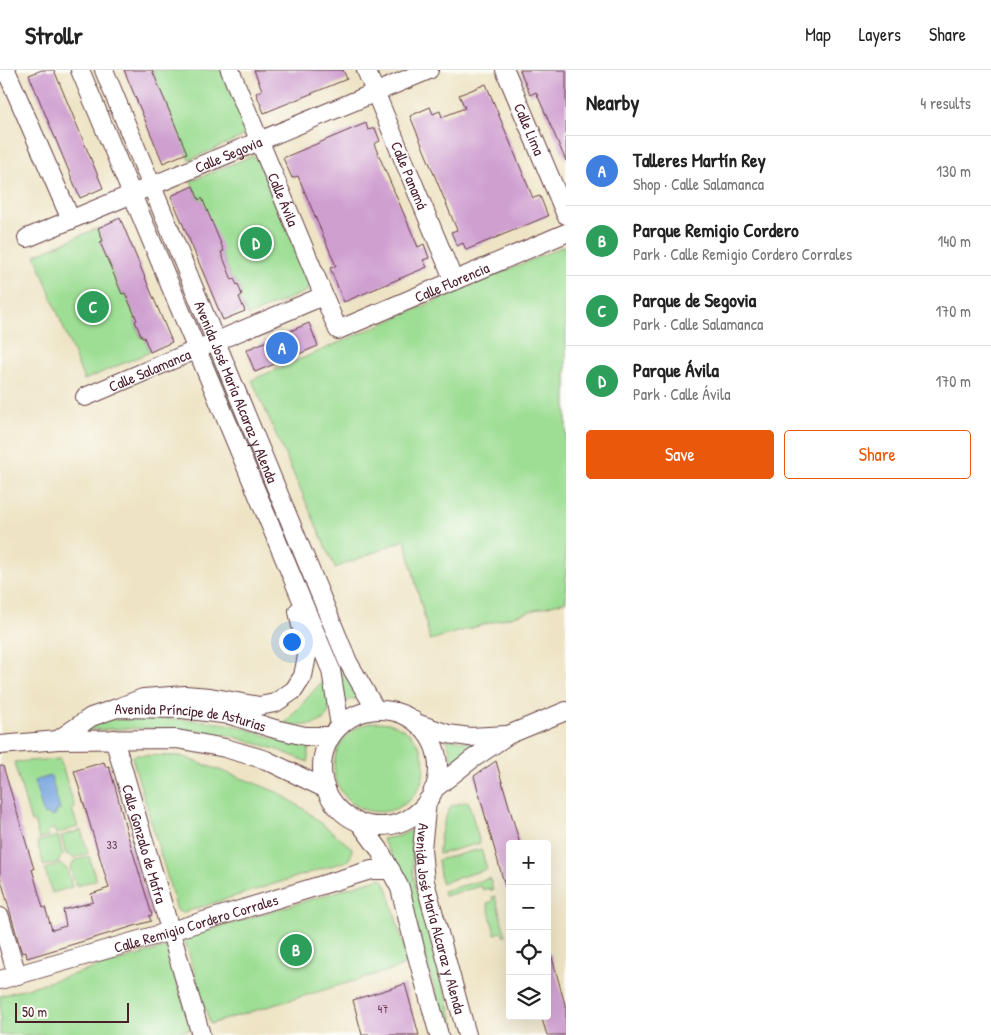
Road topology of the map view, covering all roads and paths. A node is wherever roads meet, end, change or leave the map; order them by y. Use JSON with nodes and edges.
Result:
{"nodes":[{"id":1,"x":6,"y":70,"type":"edge"},
{"id":2,"x":80,"y":70,"type":"edge"},
{"id":3,"x":104,"y":70,"type":"edge"},
{"id":4,"x":230,"y":70,"type":"edge"},
{"id":5,"x":366,"y":70,"type":"edge"},
{"id":6,"x":428,"y":70,"type":"edge"},
{"id":7,"x":505,"y":70,"type":"edge"},
{"id":8,"x":376,"y":92,"type":"junction"},
{"id":9,"x":260,"y":141,"type":"junction"},
{"id":10,"x":152,"y":186,"type":"junction"},
{"id":11,"x":132,"y":194,"type":"junction"},
{"id":12,"x":566,"y":215,"type":"edge"},
{"id":13,"x":71,"y":220,"type":"junction"},
{"id":14,"x":566,"y":233,"type":"edge"},
{"id":15,"x":27,"y":238,"type":"dead end"},
{"id":16,"x":454,"y":280,"type":"junction"},
{"id":17,"x":323,"y":296,"type":"junction"},
{"id":18,"x":338,"y":330,"type":"joint"},
{"id":19,"x":216,"y":340,"type":"junction"},
{"id":20,"x":197,"y":349,"type":"junction"},
{"id":21,"x":85,"y":397,"type":"dead end"},
{"id":22,"x":290,"y":571,"type":"junction"},
{"id":23,"x":117,"y":708,"type":"junction"},
{"id":24,"x":376,"y":710,"type":"junction"},
{"id":25,"x":566,"y":711,"type":"edge"},
{"id":26,"x":419,"y":724,"type":"junction"},
{"id":27,"x":335,"y":731,"type":"junction"},
{"id":28,"x":508,"y":735,"type":"junction"},
{"id":29,"x":114,"y":738,"type":"junction"},
{"id":30,"x":58,"y":740,"type":"junction"},
{"id":31,"x":0,"y":744,"type":"edge"},
{"id":32,"x":326,"y":789,"type":"junction"},
{"id":33,"x":430,"y":796,"type":"junction"},
{"id":34,"x":358,"y":822,"type":"junction"},
{"id":35,"x":391,"y":870,"type":"junction"},
{"id":36,"x":0,"y":916,"type":"edge"},
{"id":37,"x":170,"y":931,"type":"junction"},
{"id":38,"x":17,"y":975,"type":"junction"},
{"id":39,"x":0,"y":980,"type":"edge"},
{"id":40,"x":201,"y":1035,"type":"edge"},
{"id":41,"x":439,"y":1035,"type":"edge"},
{"id":42,"x":467,"y":1035,"type":"edge"}],
"edges":[{"from":1,"to":13,"type":"street"},
{"from":2,"to":11,"type":"street","name":"Avenida José María Alcaraz y Alenda"},
{"from":3,"to":10,"type":"street","name":"Avenida José María Alcaraz y Alenda"},
{"from":4,"to":9,"type":"street","name":"Calle Ávila"},
{"from":5,"to":8,"type":"street","name":"Calle Panamá"},
{"from":6,"to":8,"type":"street","name":"Calle Segovia"},
{"from":7,"to":12,"type":"street","name":"Calle Lima"},
{"from":8,"to":9,"type":"street","name":"Calle Segovia"},
{"from":8,"to":16,"type":"street","name":"Calle Panamá"},
{"from":9,"to":10,"type":"street","name":"Calle Segovia"},
{"from":9,"to":17,"type":"street","name":"Calle Ávila"},
{"from":10,"to":11,"type":"street","name":"Calle Segovia"},
{"from":10,"to":19,"type":"street","name":"Avenida José María Alcaraz y Alenda"},
{"from":11,"to":13,"type":"street","name":"Calle Segovia"},
{"from":11,"to":20,"type":"street","name":"Avenida José María Alcaraz y Alenda"},
{"from":13,"to":15,"type":"street","name":"Calle Segovia"},
{"from":14,"to":16,"type":"street","name":"Calle Florencia"},
{"from":16,"to":18,"type":"street","name":"Calle Florencia"},
{"from":17,"to":18,"type":"street","name":"Calle Ávila"},
{"from":17,"to":19,"type":"street","name":"Calle Salamanca"},
{"from":19,"to":20,"type":"street","name":"Calle Salamanca"},
{"from":19,"to":24,"type":"street","name":"Avenida José María Alcaraz y Alenda"},
{"from":20,"to":21,"type":"street","name":"Calle Salamanca"},
{"from":20,"to":22,"type":"street","name":"Avenida José María Alcaraz y Alenda"},
{"from":22,"to":23,"type":"street","name":"Avenida José María Alcaraz y Alenda"},
{"from":22,"to":27,"type":"street","name":"Avenida José María Alcaraz y Alenda"},
{"from":23,"to":27,"type":"street","name":"Avenida Príncipe de Asturias"},
{"from":23,"to":30,"type":"street","name":"Avenida Príncipe de Asturias"},
{"from":24,"to":26,"type":"street"},
{"from":24,"to":27,"type":"street"},
{"from":25,"to":28,"type":"street"},
{"from":26,"to":28,"type":"street"},
{"from":26,"to":33,"type":"street"},
{"from":27,"to":32,"type":"street"},
{"from":28,"to":33,"type":"street"},
{"from":29,"to":30,"type":"street","name":"Avenida Príncipe de Asturias"},
{"from":29,"to":32,"type":"street","name":"Avenida Príncipe de Asturias"},
{"from":29,"to":37,"type":"street","name":"Calle Gonzalo de Mafra"},
{"from":30,"to":31,"type":"street","name":"Avenida Príncipe de Asturias"},
{"from":32,"to":34,"type":"street"},
{"from":33,"to":34,"type":"street"},
{"from":33,"to":42,"type":"street","name":"Avenida José María Alcaraz y Alenda"},
{"from":34,"to":35,"type":"street","name":"Avenida José María Alcaraz y Alenda"},
{"from":35,"to":37,"type":"street","name":"Calle Remigio Cordero Corrales"},
{"from":35,"to":41,"type":"street","name":"Avenida José María Alcaraz y Alenda"},
{"from":36,"to":38,"type":"street"},
{"from":37,"to":38,"type":"street","name":"Calle Remigio Cordero Corrales"},
{"from":37,"to":40,"type":"street","name":"Calle Gonzalo de Mafra"},
{"from":38,"to":39,"type":"street","name":"Calle Remigio Cordero Corrales"}]}
